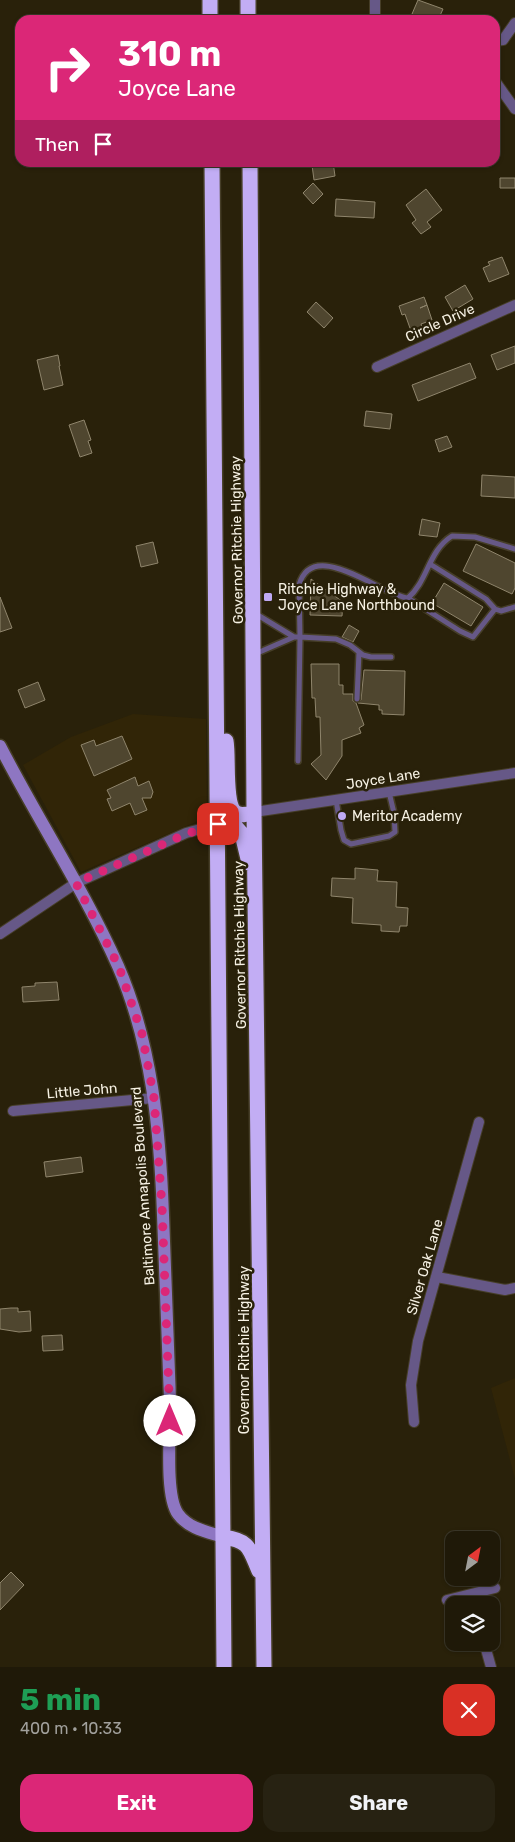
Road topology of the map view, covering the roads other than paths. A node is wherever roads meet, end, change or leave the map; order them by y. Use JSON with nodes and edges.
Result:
{"nodes":[{"id":1,"x":210,"y":0,"type":"edge"},
{"id":2,"x":248,"y":0,"type":"edge"},
{"id":3,"x":375,"y":0,"type":"edge"},
{"id":4,"x":210,"y":15,"type":"edge"},
{"id":5,"x":248,"y":15,"type":"edge"},
{"id":6,"x":375,"y":15,"type":"edge"},
{"id":7,"x":515,"y":23,"type":"edge"},
{"id":8,"x":515,"y":38,"type":"edge"},
{"id":9,"x":500,"y":39,"type":"edge"},
{"id":10,"x":500,"y":40,"type":"edge"},
{"id":11,"x":500,"y":88,"type":"edge"},
{"id":12,"x":515,"y":109,"type":"edge"},
{"id":13,"x":212,"y":167,"type":"edge"},
{"id":14,"x":250,"y":167,"type":"edge"},
{"id":15,"x":515,"y":305,"type":"edge"},
{"id":16,"x":377,"y":367,"type":"dead end"},
{"id":17,"x":515,"y":549,"type":"edge"},
{"id":18,"x":430,"y":564,"type":"junction"},
{"id":19,"x":408,"y":598,"type":"junction"},
{"id":20,"x":515,"y":607,"type":"edge"},
{"id":21,"x":495,"y":609,"type":"junction"},
{"id":22,"x":254,"y":613,"type":"junction"},
{"id":23,"x":297,"y":637,"type":"junction"},
{"id":24,"x":359,"y":652,"type":"junction"},
{"id":25,"x":254,"y":654,"type":"junction"},
{"id":26,"x":391,"y":657,"type":"dead end"},
{"id":27,"x":357,"y":699,"type":"dead end"},
{"id":28,"x":217,"y":708,"type":"junction"},
{"id":29,"x":0,"y":746,"type":"edge"},
{"id":30,"x":298,"y":761,"type":"dead end"},
{"id":31,"x":515,"y":773,"type":"edge"},
{"id":32,"x":389,"y":792,"type":"junction"},
{"id":33,"x":336,"y":800,"type":"junction"},
{"id":34,"x":254,"y":812,"type":"junction"},
{"id":35,"x":218,"y":824,"type":"junction"},
{"id":36,"x":76,"y":883,"type":"junction"},
{"id":37,"x":256,"y":892,"type":"junction"},
{"id":38,"x":0,"y":934,"type":"edge"},
{"id":39,"x":154,"y":1098,"type":"junction"},
{"id":40,"x":13,"y":1111,"type":"dead end"},
{"id":41,"x":479,"y":1122,"type":"dead end"},
{"id":42,"x":437,"y":1276,"type":"junction"},
{"id":43,"x":515,"y":1288,"type":"edge"},
{"id":44,"x":414,"y":1422,"type":"dead end"},
{"id":45,"x":224,"y":1537,"type":"junction"},
{"id":46,"x":262,"y":1576,"type":"junction"},
{"id":47,"x":495,"y":1588,"type":"dead end"},
{"id":48,"x":471,"y":1594,"type":"joint"},
{"id":49,"x":463,"y":1596,"type":"edge"},
{"id":50,"x":487,"y":1651,"type":"edge"},
{"id":51,"x":224,"y":1667,"type":"edge"},
{"id":52,"x":264,"y":1667,"type":"edge"},
{"id":53,"x":491,"y":1667,"type":"edge"}],
"edges":[{"from":1,"to":4,"type":"highway"},
{"from":2,"to":5,"type":"highway"},
{"from":3,"to":6,"type":"street"},
{"from":7,"to":9,"type":"street"},
{"from":8,"to":10,"type":"street"},
{"from":11,"to":12,"type":"street"},
{"from":13,"to":28,"type":"highway","name":"Governor Ritchie Highway"},
{"from":14,"to":22,"type":"highway","name":"Governor Ritchie Highway"},
{"from":15,"to":16,"type":"street","name":"Circle Drive"},
{"from":17,"to":18,"type":"lane"},
{"from":18,"to":19,"type":"lane"},
{"from":18,"to":21,"type":"lane"},
{"from":19,"to":21,"type":"lane"},
{"from":19,"to":23,"type":"lane"},
{"from":20,"to":21,"type":"lane"},
{"from":22,"to":23,"type":"lane"},
{"from":22,"to":25,"type":"highway","name":"Governor Ritchie Highway"},
{"from":23,"to":24,"type":"lane"},
{"from":23,"to":25,"type":"lane"},
{"from":23,"to":30,"type":"lane"},
{"from":24,"to":26,"type":"lane"},
{"from":24,"to":27,"type":"lane"},
{"from":25,"to":34,"type":"highway","name":"Governor Ritchie Highway"},
{"from":28,"to":34,"type":"highway"},
{"from":28,"to":35,"type":"highway","name":"Governor Ritchie Highway"},
{"from":29,"to":36,"type":"street","name":"Baltimore Annapolis Boulevard"},
{"from":31,"to":32,"type":"street","name":"Joyce Lane"},
{"from":32,"to":33,"type":"street","name":"Joyce Lane"},
{"from":32,"to":33,"type":"lane"},
{"from":33,"to":34,"type":"street","name":"Joyce Lane"},
{"from":34,"to":37,"type":"highway","name":"Governor Ritchie Highway"},
{"from":35,"to":36,"type":"street"},
{"from":35,"to":37,"type":"highway"},
{"from":35,"to":45,"type":"highway","name":"Governor Ritchie Highway"},
{"from":36,"to":38,"type":"street"},
{"from":36,"to":39,"type":"street","name":"Baltimore Annapolis Boulevard"},
{"from":37,"to":46,"type":"highway","name":"Governor Ritchie Highway"},
{"from":39,"to":40,"type":"street","name":"Little John"},
{"from":39,"to":45,"type":"street","name":"Baltimore Annapolis Boulevard"},
{"from":41,"to":42,"type":"street","name":"Silver Oak Lane"},
{"from":42,"to":43,"type":"street"},
{"from":42,"to":44,"type":"street","name":"Silver Oak Lane"},
{"from":45,"to":46,"type":"highway"},
{"from":45,"to":51,"type":"highway","name":"Governor Ritchie Highway"},
{"from":46,"to":52,"type":"highway","name":"Governor Ritchie Highway"},
{"from":47,"to":48,"type":"street"},
{"from":48,"to":49,"type":"street"},
{"from":50,"to":53,"type":"street"}]}
